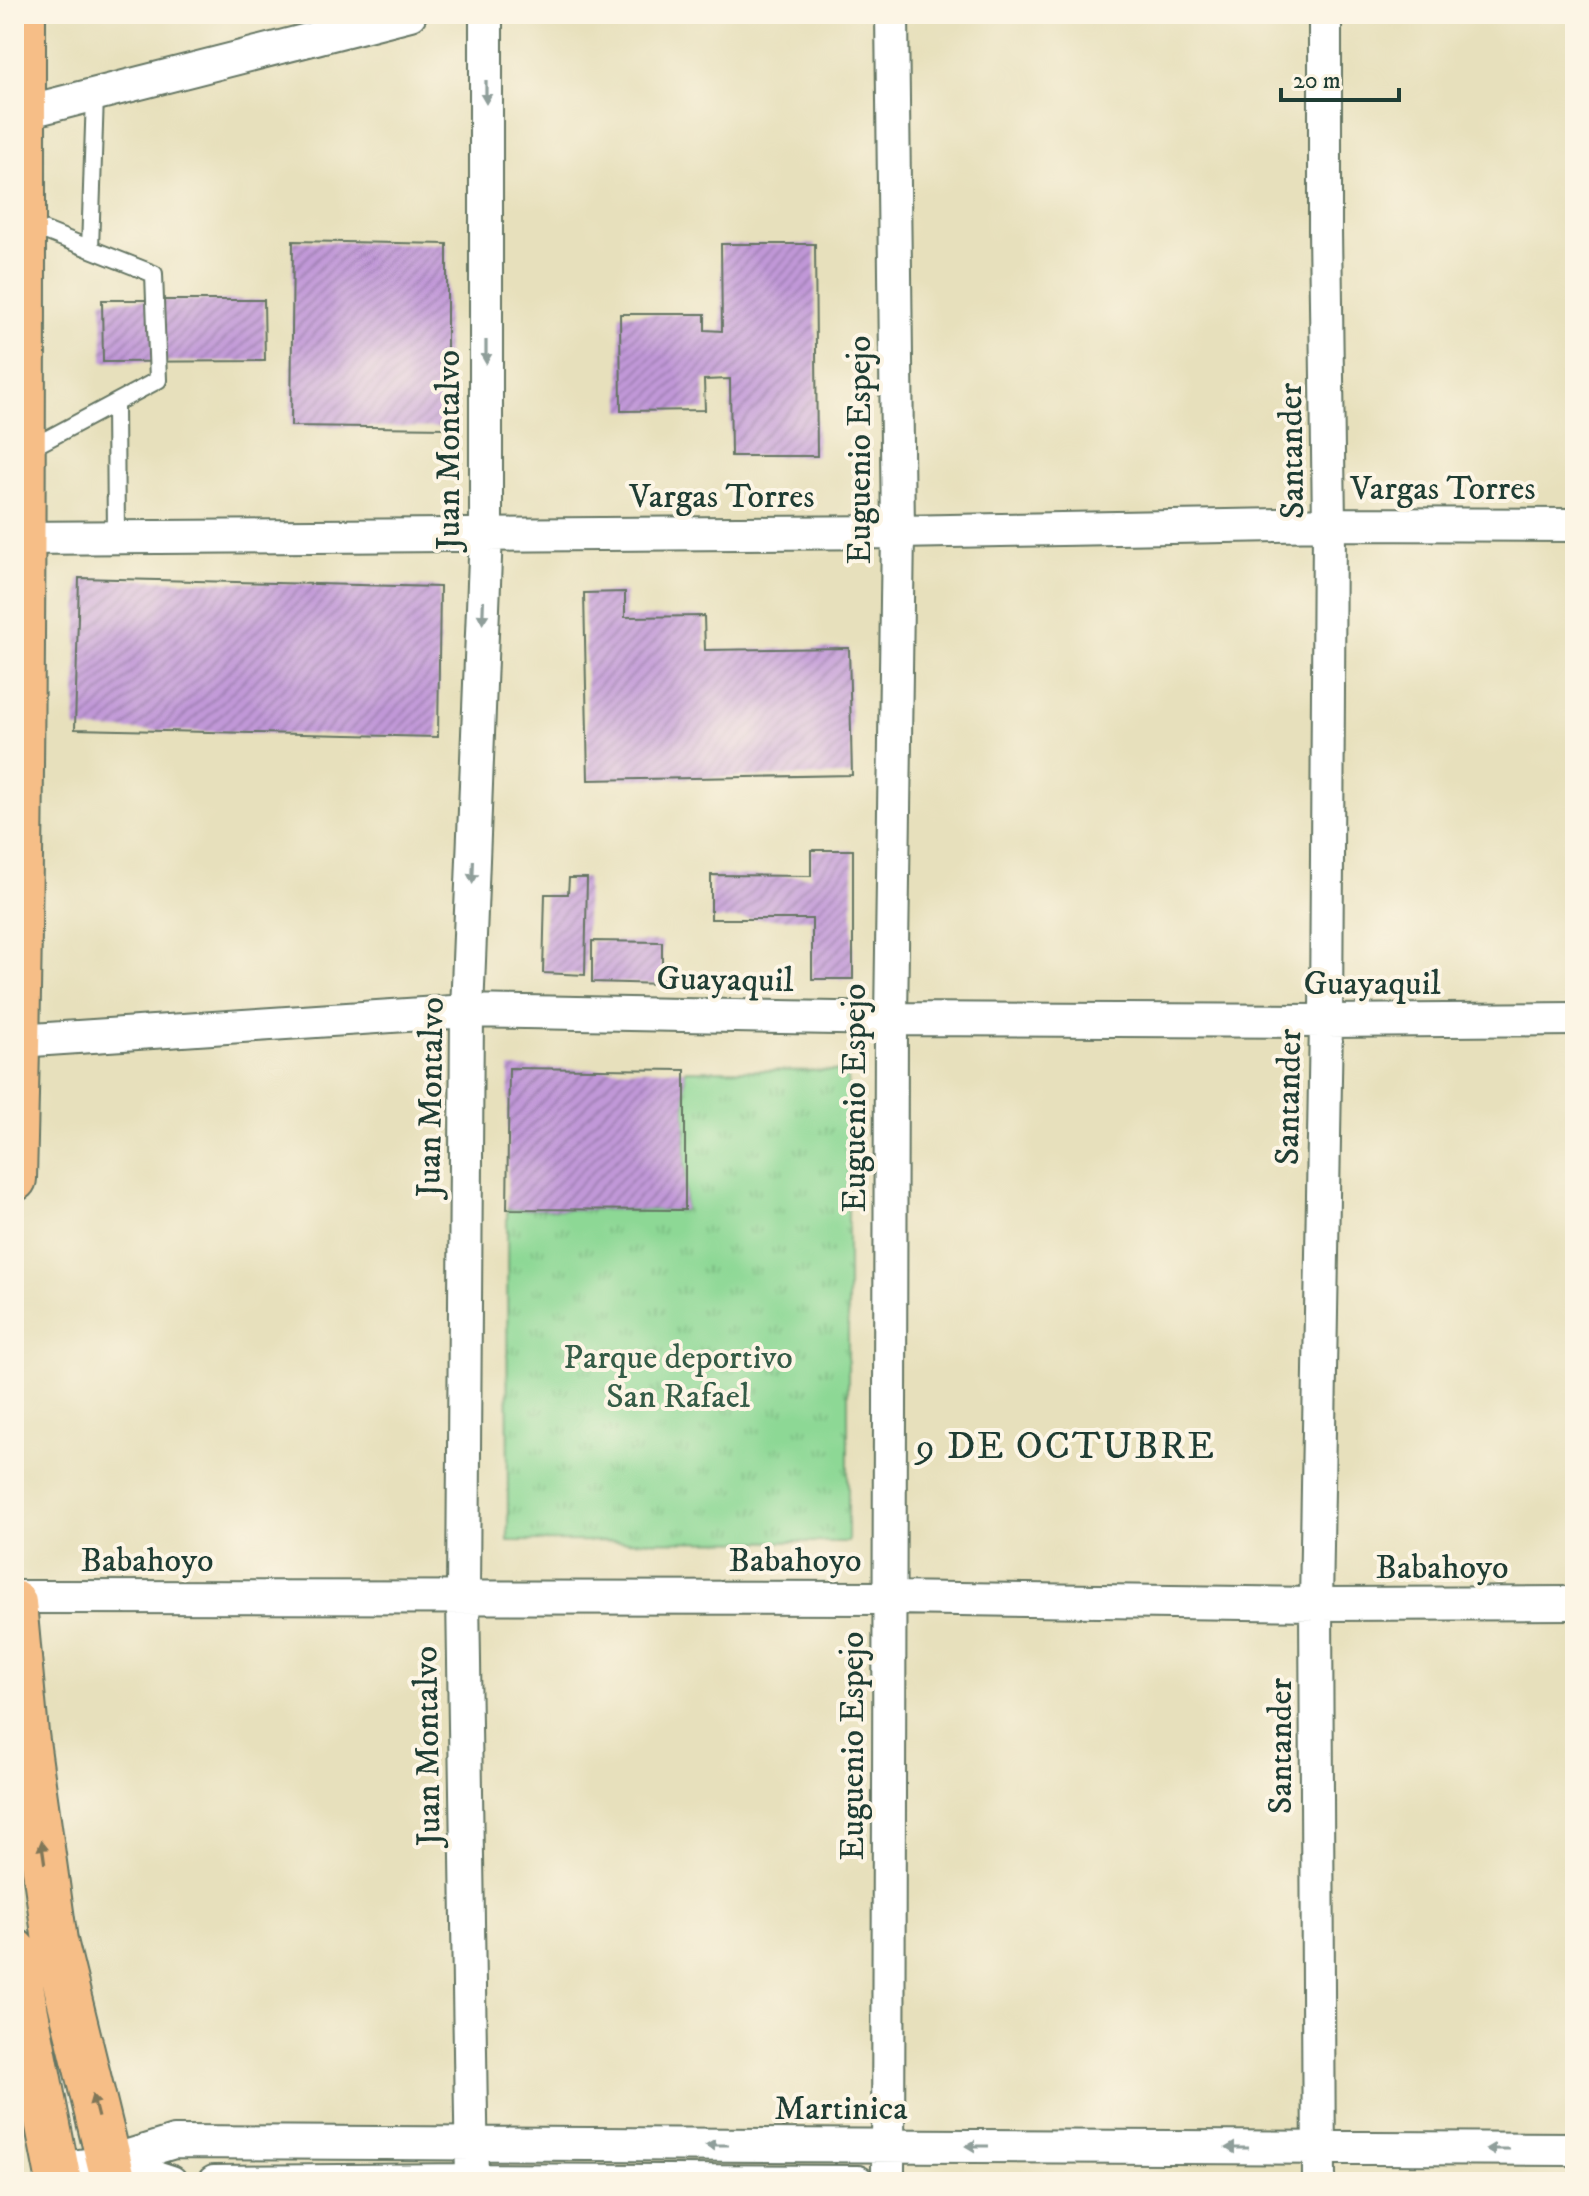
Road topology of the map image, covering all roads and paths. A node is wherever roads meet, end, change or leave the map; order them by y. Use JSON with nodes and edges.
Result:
{"nodes":[{"id":1,"x":23,"y":14,"type":"edge"},
{"id":2,"x":410,"y":14,"type":"edge"},
{"id":3,"x":486,"y":14,"type":"edge"},
{"id":4,"x":892,"y":14,"type":"edge"},
{"id":5,"x":1325,"y":14,"type":"edge"},
{"id":6,"x":95,"y":95,"type":"junction"},
{"id":7,"x":18,"y":114,"type":"edge"},
{"id":8,"x":22,"y":222,"type":"junction"},
{"id":9,"x":90,"y":249,"type":"junction"},
{"id":10,"x":115,"y":403,"type":"junction"},
{"id":11,"x":22,"y":453,"type":"junction"},
{"id":12,"x":1329,"y":524,"type":"junction"},
{"id":13,"x":1575,"y":525,"type":"edge"},
{"id":14,"x":898,"y":532,"type":"junction"},
{"id":15,"x":486,"y":533,"type":"junction"},
{"id":16,"x":116,"y":537,"type":"junction"},
{"id":17,"x":18,"y":538,"type":"edge"},
{"id":18,"x":467,"y":1011,"type":"junction"},
{"id":19,"x":891,"y":1019,"type":"junction"},
{"id":20,"x":1575,"y":1019,"type":"edge"},
{"id":21,"x":1326,"y":1021,"type":"junction"},
{"id":22,"x":18,"y":1041,"type":"junction"},
{"id":23,"x":14,"y":1179,"type":"edge"},
{"id":24,"x":463,"y":1596,"type":"junction"},
{"id":25,"x":14,"y":1597,"type":"edge"},
{"id":26,"x":890,"y":1598,"type":"junction"},
{"id":27,"x":14,"y":1603,"type":"edge"},
{"id":28,"x":1575,"y":1603,"type":"edge"},
{"id":29,"x":1316,"y":1604,"type":"junction"},
{"id":30,"x":14,"y":1951,"type":"edge"},
{"id":31,"x":469,"y":2143,"type":"junction"},
{"id":32,"x":888,"y":2145,"type":"junction"},
{"id":33,"x":1319,"y":2148,"type":"junction"},
{"id":34,"x":1575,"y":2149,"type":"edge"},
{"id":35,"x":111,"y":2172,"type":"edge"},
{"id":36,"x":57,"y":2175,"type":"edge"},
{"id":37,"x":471,"y":2181,"type":"edge"},
{"id":38,"x":171,"y":2182,"type":"edge"},
{"id":39,"x":214,"y":2182,"type":"edge"},
{"id":40,"x":858,"y":2182,"type":"edge"},
{"id":41,"x":888,"y":2182,"type":"edge"},
{"id":42,"x":1319,"y":2182,"type":"edge"}],
"edges":[{"from":1,"to":7,"type":"highway"},
{"from":2,"to":6,"type":"street"},
{"from":3,"to":15,"type":"street","name":"Juan Montalvo","one_way":true},
{"from":4,"to":14,"type":"street","name":"Euguenio Espejo"},
{"from":5,"to":12,"type":"street","name":"Santander"},
{"from":6,"to":7,"type":"street"},
{"from":6,"to":9,"type":"lane"},
{"from":7,"to":8,"type":"highway"},
{"from":8,"to":9,"type":"lane"},
{"from":8,"to":11,"type":"highway"},
{"from":9,"to":10,"type":"lane"},
{"from":10,"to":11,"type":"lane"},
{"from":10,"to":16,"type":"lane"},
{"from":11,"to":17,"type":"highway"},
{"from":12,"to":13,"type":"street","name":"Vargas Torres"},
{"from":12,"to":14,"type":"street","name":"Vargas Torres"},
{"from":12,"to":21,"type":"street","name":"Santander"},
{"from":14,"to":15,"type":"street","name":"Vargas Torres"},
{"from":14,"to":19,"type":"street","name":"Euguenio Espejo"},
{"from":15,"to":16,"type":"street","name":"Vargas Torres"},
{"from":15,"to":18,"type":"street","name":"Juan Montalvo","one_way":true},
{"from":16,"to":17,"type":"street","name":"Vargas Torres"},
{"from":17,"to":22,"type":"highway"},
{"from":18,"to":19,"type":"street","name":"Guayaquil"},
{"from":18,"to":22,"type":"street","name":"Guayaquil"},
{"from":18,"to":24,"type":"street","name":"Juan Montalvo"},
{"from":19,"to":21,"type":"street","name":"Guayaquil"},
{"from":19,"to":26,"type":"street","name":"Euguenio Espejo"},
{"from":20,"to":21,"type":"street","name":"Guayaquil"},
{"from":21,"to":29,"type":"street","name":"Santander"},
{"from":22,"to":23,"type":"highway"},
{"from":24,"to":25,"type":"street","name":"Babahoyo"},
{"from":24,"to":26,"type":"street","name":"Babahoyo"},
{"from":24,"to":31,"type":"street","name":"Juan Montalvo"},
{"from":26,"to":29,"type":"street","name":"Babahoyo"},
{"from":26,"to":32,"type":"street","name":"Euguenio Espejo"},
{"from":35,"to":27,"type":"highway","one_way":true},
{"from":28,"to":29,"type":"street","name":"Babahoyo"},
{"from":29,"to":33,"type":"street","name":"Santander"},
{"from":30,"to":36,"type":"highway"},
{"from":32,"to":31,"type":"street","name":"Martinica","one_way":true},
{"from":31,"to":35,"type":"street","name":"Martinica"},
{"from":31,"to":37,"type":"street","name":"Juan Montalvo"},
{"from":33,"to":32,"type":"street","name":"Martinica","one_way":true},
{"from":32,"to":41,"type":"street","name":"Euguenio Espejo"},
{"from":34,"to":33,"type":"street","name":"Martinica","one_way":true},
{"from":33,"to":42,"type":"street","name":"Santander"},
{"from":35,"to":36,"type":"street","name":"Martinica"},
{"from":35,"to":38,"type":"street","name":"Martinica"},
{"from":37,"to":39,"type":"street"},
{"from":37,"to":40,"type":"street"}]}
